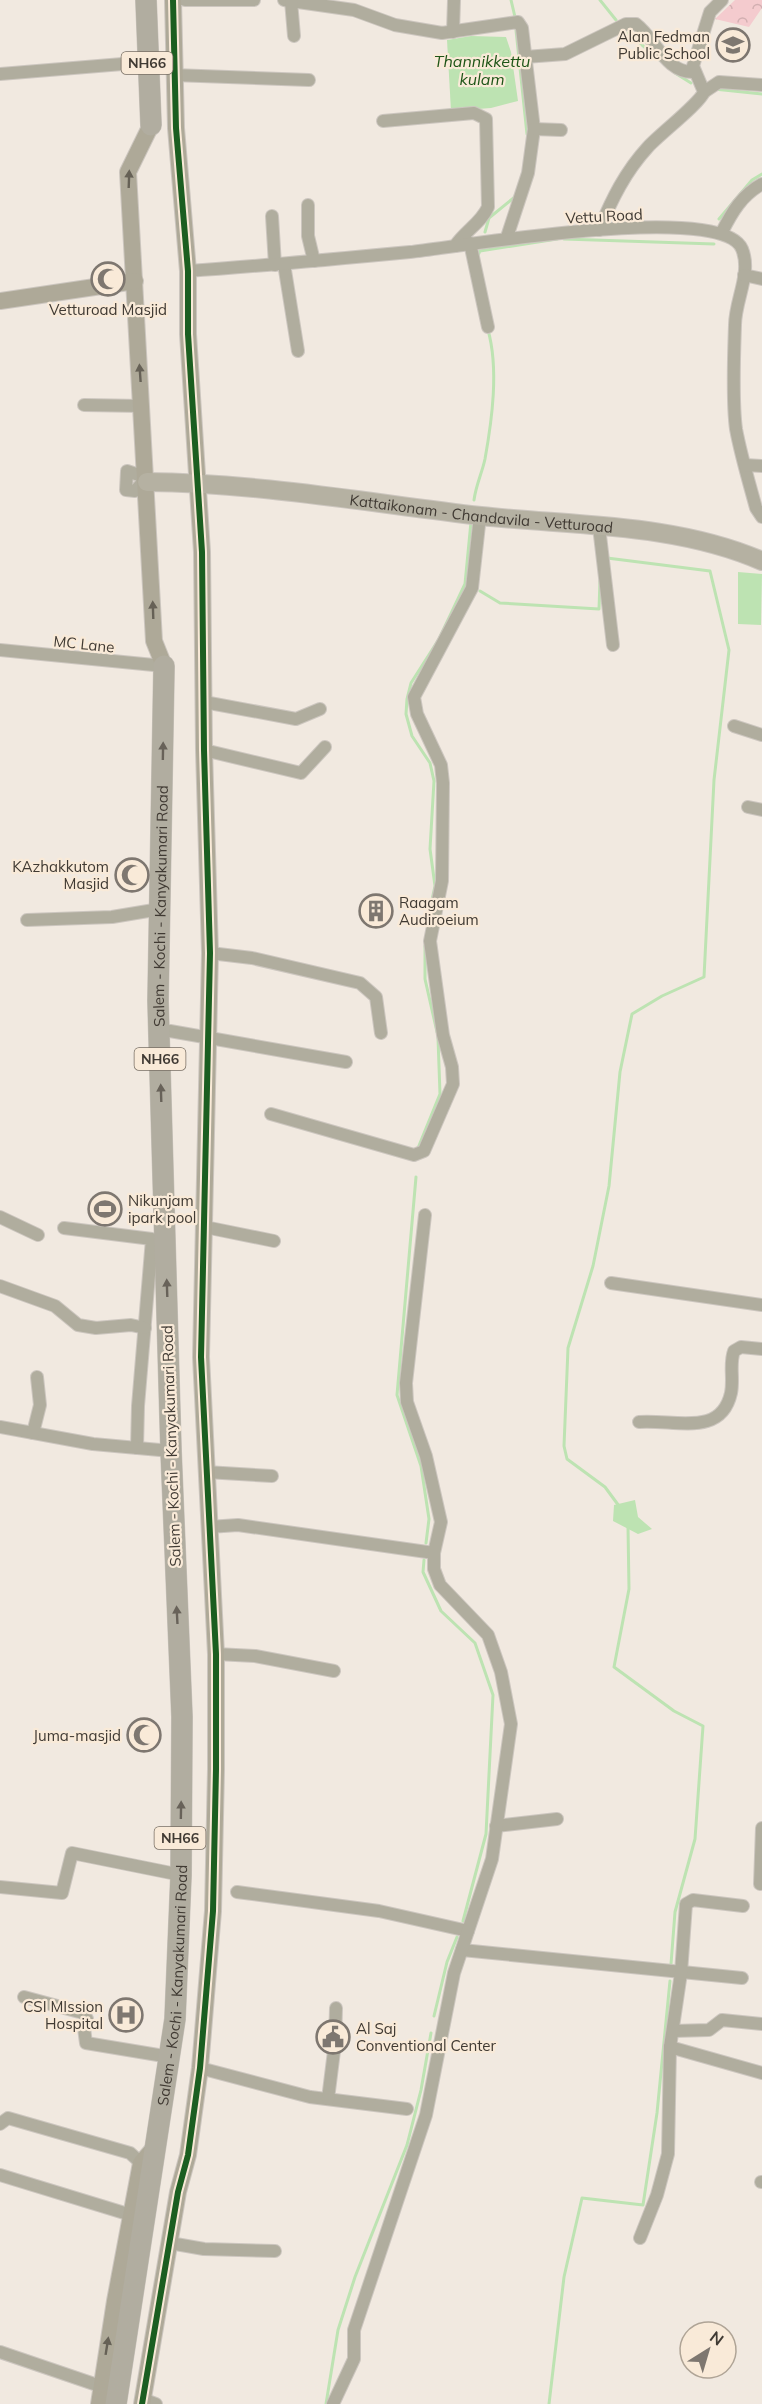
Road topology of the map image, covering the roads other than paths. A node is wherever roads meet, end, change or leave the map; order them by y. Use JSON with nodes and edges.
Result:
{"nodes":[{"id":1,"x":146,"y":0,"type":"edge"},
{"id":2,"x":173,"y":0,"type":"edge"},
{"id":3,"x":185,"y":0,"type":"edge"},
{"id":4,"x":254,"y":0,"type":"edge"},
{"id":5,"x":284,"y":0,"type":"edge"},
{"id":6,"x":454,"y":0,"type":"edge"},
{"id":7,"x":722,"y":0,"type":"edge"},
{"id":8,"x":291,"y":1,"type":"edge"},
{"id":9,"x":453,"y":32,"type":"junction"},
{"id":10,"x":294,"y":36,"type":"dead end"},
{"id":11,"x":525,"y":57,"type":"junction"},
{"id":12,"x":147,"y":62,"type":"junction"},
{"id":13,"x":694,"y":72,"type":"junction"},
{"id":14,"x":0,"y":74,"type":"edge"},
{"id":15,"x":173,"y":75,"type":"junction"},
{"id":16,"x":309,"y":80,"type":"dead end"},
{"id":17,"x":762,"y":85,"type":"edge"},
{"id":18,"x":704,"y":92,"type":"junction"},
{"id":19,"x":383,"y":121,"type":"dead end"},
{"id":20,"x":151,"y":125,"type":"joint"},
{"id":21,"x":534,"y":129,"type":"junction"},
{"id":22,"x":561,"y":130,"type":"dead end"},
{"id":23,"x":762,"y":184,"type":"edge"},
{"id":24,"x":308,"y":206,"type":"dead end"},
{"id":25,"x":272,"y":216,"type":"dead end"},
{"id":26,"x":599,"y":230,"type":"junction"},
{"id":27,"x":722,"y":232,"type":"junction"},
{"id":28,"x":507,"y":237,"type":"junction"},
{"id":29,"x":470,"y":243,"type":"junction"},
{"id":30,"x":455,"y":246,"type":"junction"},
{"id":31,"x":314,"y":261,"type":"junction"},
{"id":32,"x":279,"y":265,"type":"junction"},
{"id":33,"x":188,"y":272,"type":"junction"},
{"id":34,"x":744,"y":275,"type":"junction"},
{"id":35,"x":762,"y":279,"type":"edge"},
{"id":36,"x":135,"y":280,"type":"junction"},
{"id":37,"x":0,"y":301,"type":"edge"},
{"id":38,"x":488,"y":327,"type":"dead end"},
{"id":39,"x":298,"y":351,"type":"dead end"},
{"id":40,"x":84,"y":405,"type":"dead end"},
{"id":41,"x":142,"y":406,"type":"junction"},
{"id":42,"x":745,"y":465,"type":"junction"},
{"id":43,"x":762,"y":466,"type":"edge"},
{"id":44,"x":145,"y":482,"type":"junction"},
{"id":45,"x":197,"y":483,"type":"junction"},
{"id":46,"x":480,"y":516,"type":"junction"},
{"id":47,"x":762,"y":517,"type":"edge"},
{"id":48,"x":599,"y":527,"type":"junction"},
{"id":49,"x":762,"y":561,"type":"edge"},
{"id":50,"x":613,"y":645,"type":"dead end"},
{"id":51,"x":0,"y":650,"type":"edge"},
{"id":52,"x":164,"y":666,"type":"junction"},
{"id":53,"x":204,"y":702,"type":"junction"},
{"id":54,"x":320,"y":709,"type":"dead end"},
{"id":55,"x":734,"y":726,"type":"dead end"},
{"id":56,"x":762,"y":735,"type":"edge"},
{"id":57,"x":325,"y":747,"type":"dead end"},
{"id":58,"x":204,"y":750,"type":"junction"},
{"id":59,"x":748,"y":807,"type":"dead end"},
{"id":60,"x":762,"y":810,"type":"edge"},
{"id":61,"x":160,"y":909,"type":"junction"},
{"id":62,"x":27,"y":920,"type":"dead end"},
{"id":63,"x":210,"y":953,"type":"junction"},
{"id":64,"x":170,"y":1031,"type":"dead end"},
{"id":65,"x":381,"y":1034,"type":"dead end"},
{"id":66,"x":208,"y":1038,"type":"junction"},
{"id":67,"x":346,"y":1062,"type":"dead end"},
{"id":68,"x":272,"y":1114,"type":"dead end"},
{"id":69,"x":425,"y":1215,"type":"dead end"},
{"id":70,"x":0,"y":1217,"type":"edge"},
{"id":71,"x":205,"y":1227,"type":"junction"},
{"id":72,"x":64,"y":1228,"type":"dead end"},
{"id":73,"x":38,"y":1235,"type":"dead end"},
{"id":74,"x":274,"y":1241,"type":"dead end"},
{"id":75,"x":611,"y":1283,"type":"dead end"},
{"id":76,"x":0,"y":1286,"type":"edge"},
{"id":77,"x":762,"y":1305,"type":"edge"},
{"id":78,"x":145,"y":1328,"type":"junction"},
{"id":79,"x":762,"y":1349,"type":"edge"},
{"id":80,"x":37,"y":1377,"type":"dead end"},
{"id":81,"x":639,"y":1422,"type":"dead end"},
{"id":82,"x":0,"y":1428,"type":"edge"},
{"id":83,"x":33,"y":1433,"type":"junction"},
{"id":84,"x":137,"y":1448,"type":"junction"},
{"id":85,"x":171,"y":1451,"type":"junction"},
{"id":86,"x":206,"y":1472,"type":"junction"},
{"id":87,"x":272,"y":1476,"type":"dead end"},
{"id":88,"x":209,"y":1527,"type":"junction"},
{"id":89,"x":434,"y":1552,"type":"junction"},
{"id":90,"x":216,"y":1654,"type":"junction"},
{"id":91,"x":334,"y":1671,"type":"dead end"},
{"id":92,"x":557,"y":1819,"type":"dead end"},
{"id":93,"x":496,"y":1826,"type":"junction"},
{"id":94,"x":762,"y":1828,"type":"edge"},
{"id":95,"x":181,"y":1875,"type":"junction"},
{"id":96,"x":760,"y":1884,"type":"dead end"},
{"id":97,"x":0,"y":1887,"type":"edge"},
{"id":98,"x":237,"y":1892,"type":"dead end"},
{"id":99,"x":743,"y":1906,"type":"dead end"},
{"id":100,"x":468,"y":1931,"type":"junction"},
{"id":101,"x":462,"y":1950,"type":"junction"},
{"id":102,"x":681,"y":1973,"type":"junction"},
{"id":103,"x":742,"y":1978,"type":"dead end"},
{"id":104,"x":24,"y":1997,"type":"dead end"},
{"id":105,"x":336,"y":2008,"type":"dead end"},
{"id":106,"x":762,"y":2024,"type":"edge"},
{"id":107,"x":672,"y":2031,"type":"junction"},
{"id":108,"x":670,"y":2047,"type":"junction"},
{"id":109,"x":170,"y":2057,"type":"junction"},
{"id":110,"x":200,"y":2068,"type":"junction"},
{"id":111,"x":762,"y":2073,"type":"edge"},
{"id":112,"x":328,"y":2099,"type":"junction"},
{"id":113,"x":408,"y":2109,"type":"dead end"},
{"id":114,"x":0,"y":2124,"type":"edge"},
{"id":115,"x":148,"y":2155,"type":"junction"},
{"id":116,"x":0,"y":2175,"type":"edge"},
{"id":117,"x":137,"y":2219,"type":"junction"},
{"id":118,"x":640,"y":2238,"type":"dead end"},
{"id":119,"x":170,"y":2243,"type":"junction"},
{"id":120,"x":275,"y":2251,"type":"dead end"},
{"id":121,"x":0,"y":2352,"type":"edge"},
{"id":122,"x":100,"y":2386,"type":"junction"},
{"id":123,"x":142,"y":2403,"type":"edge"},
{"id":124,"x":99,"y":2404,"type":"edge"},
{"id":125,"x":116,"y":2404,"type":"edge"},
{"id":126,"x":333,"y":2404,"type":"edge"}],
"edges":[{"from":1,"to":12,"type":"highway","number":"NH66"},
{"from":2,"to":15,"type":"street"},
{"from":3,"to":4,"type":"street"},
{"from":5,"to":8,"type":"street"},
{"from":6,"to":9,"type":"street"},
{"from":7,"to":13,"type":"street"},
{"from":8,"to":9,"type":"street"},
{"from":8,"to":10,"type":"street"},
{"from":9,"to":11,"type":"street"},
{"from":11,"to":13,"type":"street"},
{"from":11,"to":21,"type":"street"},
{"from":12,"to":14,"type":"street"},
{"from":12,"to":20,"type":"highway","number":"NH66"},
{"from":13,"to":18,"type":"street"},
{"from":15,"to":16,"type":"street"},
{"from":15,"to":33,"type":"street"},
{"from":17,"to":18,"type":"street"},
{"from":18,"to":26,"type":"street"},
{"from":19,"to":30,"type":"street"},
{"from":36,"to":20,"type":"street","one_way":true},
{"from":21,"to":22,"type":"street"},
{"from":21,"to":28,"type":"street"},
{"from":23,"to":27,"type":"street"},
{"from":24,"to":31,"type":"street"},
{"from":25,"to":32,"type":"street"},
{"from":26,"to":27,"type":"street","name":"Vettu Road"},
{"from":26,"to":28,"type":"street","name":"Vettu Road"},
{"from":27,"to":34,"type":"street"},
{"from":28,"to":29,"type":"street","name":"Vettu Road"},
{"from":29,"to":30,"type":"street","name":"Vettu Road"},
{"from":29,"to":38,"type":"street"},
{"from":30,"to":31,"type":"street","name":"Vettu Road"},
{"from":31,"to":32,"type":"street","name":"Vettu Road"},
{"from":32,"to":33,"type":"street","name":"Vettu Road"},
{"from":32,"to":39,"type":"street"},
{"from":33,"to":45,"type":"street"},
{"from":34,"to":35,"type":"street"},
{"from":34,"to":42,"type":"street"},
{"from":36,"to":37,"type":"street"},
{"from":41,"to":36,"type":"street","one_way":true},
{"from":40,"to":41,"type":"street"},
{"from":41,"to":44,"type":"street"},
{"from":42,"to":43,"type":"street"},
{"from":42,"to":47,"type":"street"},
{"from":44,"to":45,"type":"main road","name":"Kattaikonam - Chandavila - Vetturoad"},
{"from":52,"to":44,"type":"street","one_way":true},
{"from":45,"to":46,"type":"main road","name":"Kattaikonam - Chandavila - Vetturoad"},
{"from":45,"to":53,"type":"street"},
{"from":46,"to":48,"type":"main road","name":"Kattaikonam - Chandavila - Vetturoad"},
{"from":46,"to":68,"type":"street"},
{"from":48,"to":49,"type":"main road","name":"Kattaikonam - Chandavila - Vetturoad"},
{"from":48,"to":50,"type":"street"},
{"from":51,"to":52,"type":"street","name":"MC Lane"},
{"from":61,"to":52,"type":"highway","name":"Salem - Kochi - Kanyakumari Road","number":"NH66","one_way":true},
{"from":53,"to":54,"type":"street"},
{"from":53,"to":58,"type":"street"},
{"from":55,"to":56,"type":"street"},
{"from":57,"to":58,"type":"street"},
{"from":58,"to":63,"type":"street"},
{"from":59,"to":60,"type":"street"},
{"from":61,"to":62,"type":"street"},
{"from":85,"to":61,"type":"highway","name":"Salem - Kochi - Kanyakumari Road","number":"NH66","one_way":true},
{"from":63,"to":65,"type":"street"},
{"from":63,"to":66,"type":"street"},
{"from":64,"to":66,"type":"street"},
{"from":66,"to":67,"type":"street"},
{"from":66,"to":71,"type":"street"},
{"from":69,"to":89,"type":"street"},
{"from":70,"to":73,"type":"street"},
{"from":71,"to":74,"type":"street"},
{"from":71,"to":86,"type":"street"},
{"from":72,"to":78,"type":"street"},
{"from":75,"to":77,"type":"street"},
{"from":76,"to":78,"type":"street"},
{"from":78,"to":84,"type":"street"},
{"from":79,"to":81,"type":"street"},
{"from":80,"to":83,"type":"street"},
{"from":82,"to":83,"type":"street"},
{"from":83,"to":84,"type":"street"},
{"from":84,"to":85,"type":"street"},
{"from":95,"to":85,"type":"highway","name":"Salem - Kochi - Kanyakumari Road","number":"NH66","one_way":true},
{"from":86,"to":87,"type":"street"},
{"from":86,"to":88,"type":"street"},
{"from":88,"to":89,"type":"street"},
{"from":88,"to":90,"type":"street"},
{"from":89,"to":93,"type":"street"},
{"from":90,"to":91,"type":"street"},
{"from":90,"to":110,"type":"street"},
{"from":92,"to":93,"type":"street"},
{"from":93,"to":100,"type":"street"},
{"from":94,"to":96,"type":"street"},
{"from":95,"to":97,"type":"street"},
{"from":95,"to":109,"type":"highway","name":"Salem - Kochi - Kanyakumari Road","number":"NH66"},
{"from":98,"to":100,"type":"street"},
{"from":99,"to":102,"type":"street"},
{"from":100,"to":101,"type":"street"},
{"from":101,"to":102,"type":"street"},
{"from":101,"to":126,"type":"street"},
{"from":102,"to":103,"type":"street"},
{"from":102,"to":107,"type":"street"},
{"from":104,"to":109,"type":"street"},
{"from":105,"to":112,"type":"street"},
{"from":106,"to":107,"type":"street"},
{"from":107,"to":108,"type":"street"},
{"from":108,"to":111,"type":"street"},
{"from":108,"to":118,"type":"street"},
{"from":109,"to":115,"type":"highway","name":"Salem - Kochi - Kanyakumari Road","number":"NH66"},
{"from":110,"to":112,"type":"street"},
{"from":110,"to":119,"type":"street"},
{"from":112,"to":113,"type":"street"},
{"from":114,"to":115,"type":"street"},
{"from":115,"to":117,"type":"highway","name":"Salem - Kochi - Kanyakumari Road","number":"NH66"},
{"from":116,"to":117,"type":"street"},
{"from":122,"to":117,"type":"street","one_way":true},
{"from":117,"to":123,"type":"highway","name":"Salem - Kochi - Kanyakumari Road","number":"NH66"},
{"from":117,"to":125,"type":"highway","name":"Salem - Kochi - Kanyakumari Road","number":"NH66"},
{"from":119,"to":120,"type":"street"},
{"from":119,"to":123,"type":"street"},
{"from":121,"to":122,"type":"street"},
{"from":122,"to":124,"type":"street"}]}
